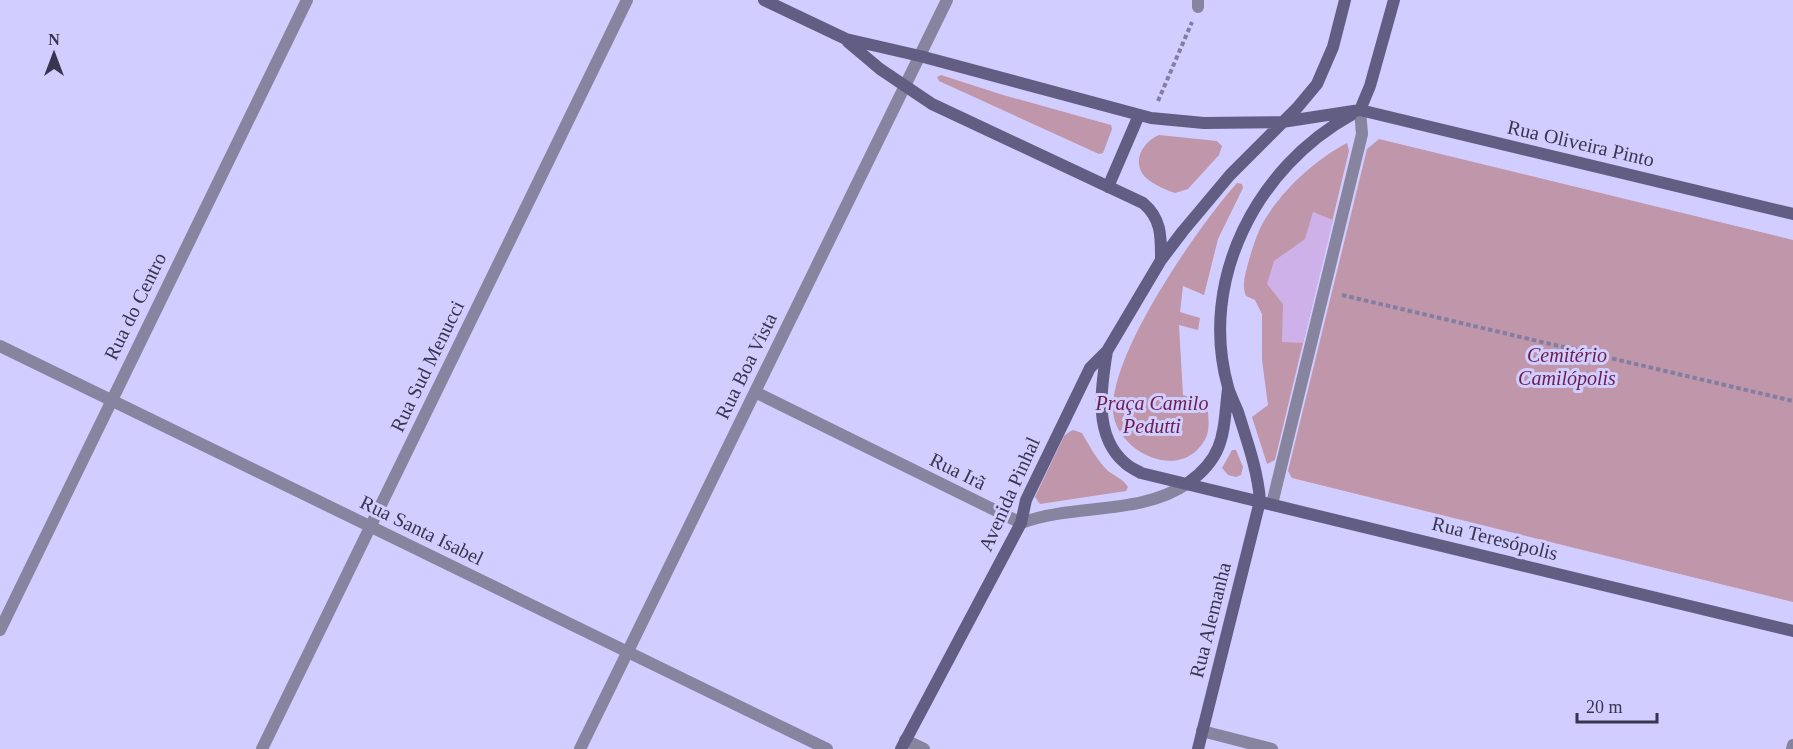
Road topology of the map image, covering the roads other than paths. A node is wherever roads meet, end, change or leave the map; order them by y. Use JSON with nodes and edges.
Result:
{"nodes":[{"id":1,"x":307,"y":0,"type":"edge"},
{"id":2,"x":627,"y":0,"type":"edge"},
{"id":3,"x":764,"y":0,"type":"edge"},
{"id":4,"x":947,"y":0,"type":"edge"},
{"id":5,"x":1345,"y":0,"type":"edge"},
{"id":6,"x":1394,"y":0,"type":"edge"},
{"id":7,"x":846,"y":39,"type":"junction"},
{"id":8,"x":920,"y":56,"type":"junction"},
{"id":9,"x":905,"y":87,"type":"junction"},
{"id":10,"x":1360,"y":110,"type":"junction"},
{"id":11,"x":1145,"y":117,"type":"junction"},
{"id":12,"x":1282,"y":122,"type":"junction"},
{"id":13,"x":1108,"y":187,"type":"junction"},
{"id":14,"x":1793,"y":214,"type":"edge"},
{"id":15,"x":1161,"y":260,"type":"junction"},
{"id":16,"x":0,"y":346,"type":"edge"},
{"id":17,"x":1107,"y":351,"type":"junction"},
{"id":18,"x":1228,"y":388,"type":"junction"},
{"id":19,"x":755,"y":392,"type":"junction"},
{"id":20,"x":111,"y":400,"type":"junction"},
{"id":21,"x":1188,"y":483,"type":"junction"},
{"id":22,"x":1266,"y":502,"type":"junction"},
{"id":23,"x":1021,"y":523,"type":"junction"},
{"id":24,"x":370,"y":526,"type":"junction"},
{"id":25,"x":0,"y":630,"type":"edge"},
{"id":26,"x":1793,"y":631,"type":"edge"},
{"id":27,"x":627,"y":652,"type":"junction"},
{"id":28,"x":1203,"y":731,"type":"junction"},
{"id":29,"x":903,"y":744,"type":"edge"},
{"id":30,"x":262,"y":749,"type":"edge"},
{"id":31,"x":580,"y":749,"type":"edge"},
{"id":32,"x":827,"y":749,"type":"edge"},
{"id":33,"x":924,"y":749,"type":"edge"},
{"id":34,"x":1198,"y":749,"type":"edge"},
{"id":35,"x":1272,"y":749,"type":"edge"}],
"edges":[{"from":1,"to":20,"type":"street","name":"Rua do Centro"},
{"from":2,"to":24,"type":"street","name":"Rua Sud Menucci"},
{"from":3,"to":7,"type":"main road"},
{"from":4,"to":8,"type":"street","name":"Rua Boa Vista"},
{"from":5,"to":12,"type":"main road"},
{"from":6,"to":10,"type":"main road"},
{"from":7,"to":8,"type":"main road"},
{"from":7,"to":9,"type":"main road"},
{"from":8,"to":9,"type":"street","name":"Rua Boa Vista"},
{"from":8,"to":11,"type":"main road"},
{"from":9,"to":13,"type":"main road"},
{"from":9,"to":19,"type":"street","name":"Rua Boa Vista"},
{"from":10,"to":12,"type":"main road"},
{"from":10,"to":14,"type":"main road","name":"Rua Oliveira Pinto"},
{"from":10,"to":18,"type":"main road"},
{"from":10,"to":22,"type":"street"},
{"from":11,"to":12,"type":"main road"},
{"from":11,"to":13,"type":"main road"},
{"from":12,"to":15,"type":"main road"},
{"from":13,"to":15,"type":"main road"},
{"from":15,"to":17,"type":"main road","name":"Avenida Pinhal"},
{"from":16,"to":20,"type":"street","name":"Rua Santa Isabel"},
{"from":17,"to":21,"type":"main road","name":"Rua Teresópolis"},
{"from":17,"to":23,"type":"main road","name":"Avenida Pinhal"},
{"from":18,"to":21,"type":"main road"},
{"from":18,"to":22,"type":"main road"},
{"from":19,"to":23,"type":"street","name":"Rua Irã"},
{"from":19,"to":27,"type":"street","name":"Rua Boa Vista"},
{"from":20,"to":24,"type":"street","name":"Rua Santa Isabel"},
{"from":20,"to":25,"type":"street","name":"Rua do Centro"},
{"from":21,"to":22,"type":"main road","name":"Rua Teresópolis"},
{"from":21,"to":23,"type":"street"},
{"from":22,"to":26,"type":"main road","name":"Rua Teresópolis"},
{"from":22,"to":28,"type":"main road","name":"Rua Alemanha"},
{"from":23,"to":29,"type":"main road","name":"Avenida Pinhal"},
{"from":24,"to":27,"type":"street","name":"Rua Santa Isabel"},
{"from":24,"to":30,"type":"street","name":"Rua Sud Menucci"},
{"from":27,"to":31,"type":"street","name":"Rua Boa Vista"},
{"from":27,"to":32,"type":"street","name":"Rua Santa Isabel"},
{"from":28,"to":34,"type":"main road","name":"Rua Alemanha"},
{"from":28,"to":35,"type":"street"},
{"from":29,"to":33,"type":"street"}]}
